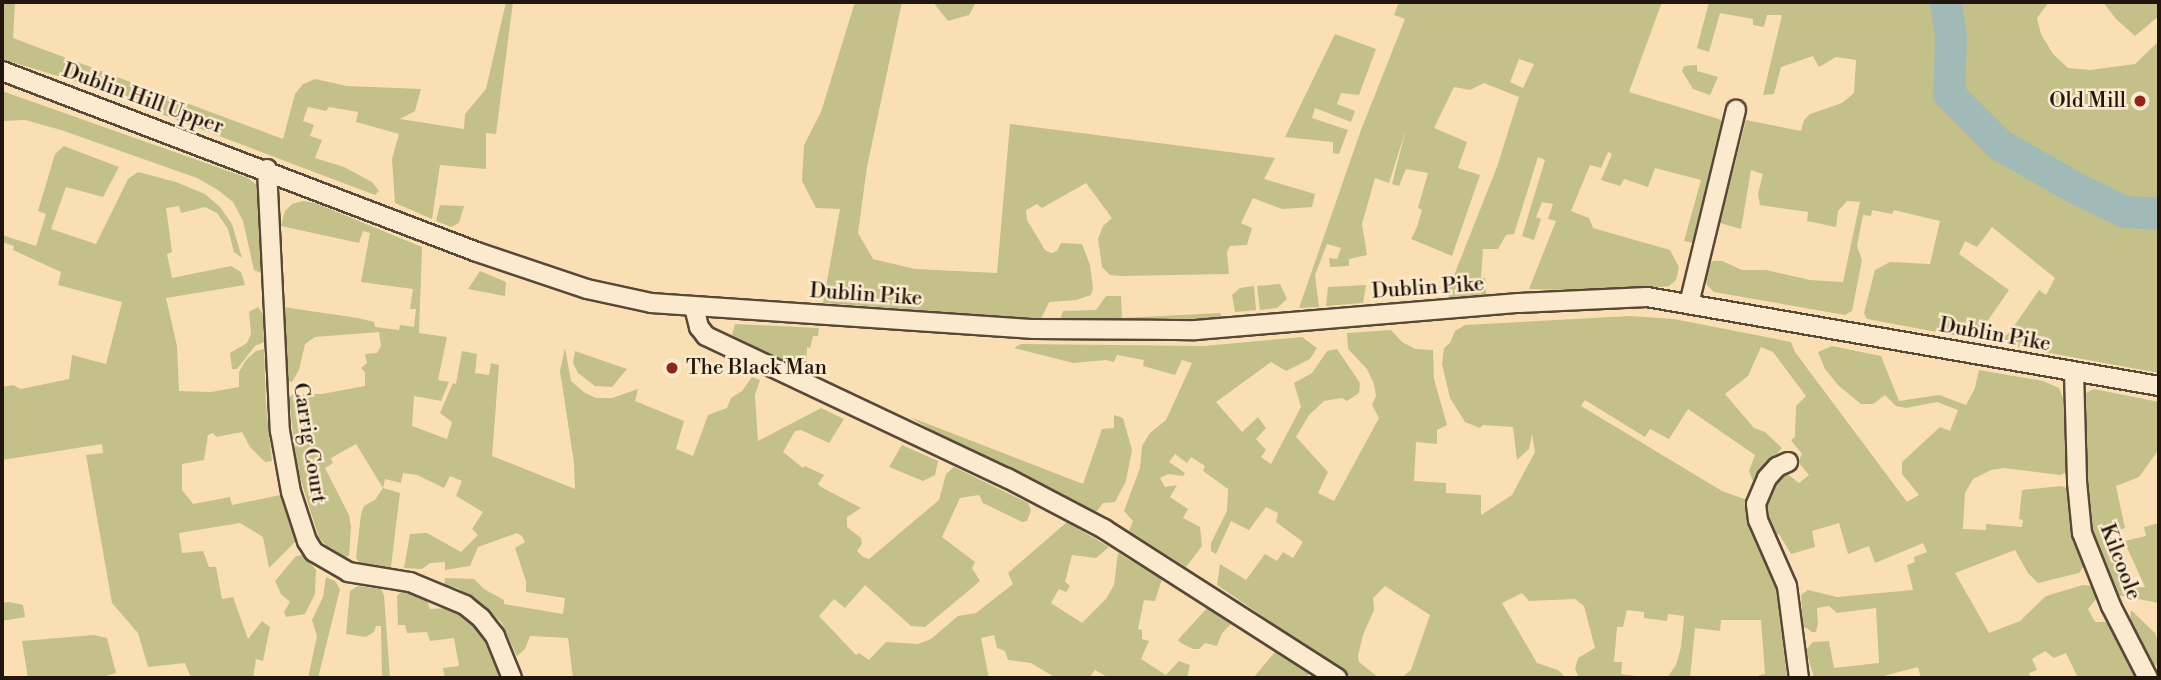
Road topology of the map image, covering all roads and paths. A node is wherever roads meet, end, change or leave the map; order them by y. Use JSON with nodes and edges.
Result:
{"nodes":[{"id":1,"x":2,"y":71,"type":"edge"},
{"id":2,"x":1736,"y":110,"type":"dead end"},
{"id":3,"x":267,"y":169,"type":"junction"},
{"id":4,"x":1689,"y":304,"type":"junction"},
{"id":5,"x":694,"y":307,"type":"junction"},
{"id":6,"x":2074,"y":372,"type":"junction"},
{"id":7,"x":2159,"y":386,"type":"edge"},
{"id":8,"x":1788,"y":462,"type":"dead end"},
{"id":9,"x":512,"y":678,"type":"edge"},
{"id":10,"x":1337,"y":678,"type":"edge"},
{"id":11,"x":1799,"y":678,"type":"edge"},
{"id":12,"x":2148,"y":678,"type":"edge"}],
"edges":[{"from":1,"to":3,"type":"street","name":"Dublin Hill Upper"},
{"from":2,"to":4,"type":"street"},
{"from":3,"to":5,"type":"street","name":"Dublin Pike"},
{"from":3,"to":9,"type":"street","name":"Carrig Court"},
{"from":4,"to":5,"type":"street","name":"Dublin Pike"},
{"from":4,"to":6,"type":"street","name":"Dublin Pike"},
{"from":5,"to":10,"type":"street"},
{"from":6,"to":7,"type":"street","name":"Dublin Pike"},
{"from":6,"to":12,"type":"street","name":"Kilcoole"},
{"from":8,"to":11,"type":"street"}]}
